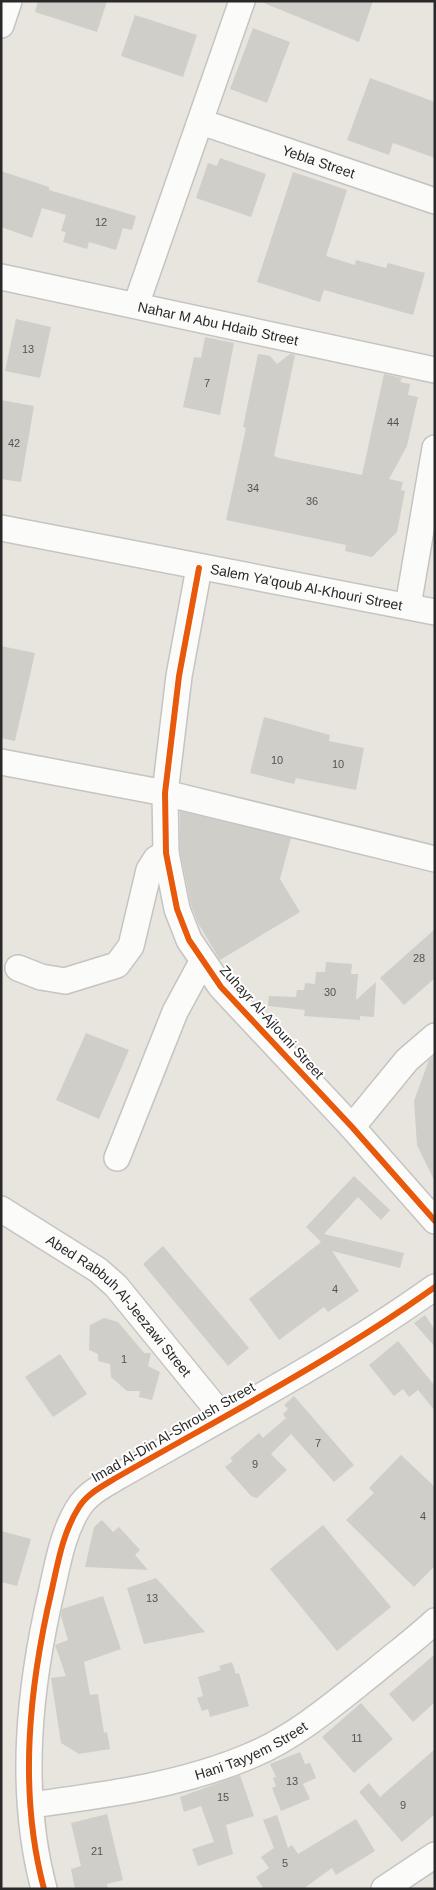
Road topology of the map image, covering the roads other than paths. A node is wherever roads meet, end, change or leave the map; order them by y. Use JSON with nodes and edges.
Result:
{"nodes":[{"id":1,"x":9,"y":1,"type":"edge"},
{"id":2,"x":242,"y":1,"type":"edge"},
{"id":3,"x":1,"y":25,"type":"edge"},
{"id":4,"x":201,"y":122,"type":"junction"},
{"id":5,"x":435,"y":201,"type":"edge"},
{"id":6,"x":1,"y":277,"type":"edge"},
{"id":7,"x":136,"y":305,"type":"junction"},
{"id":8,"x":435,"y":370,"type":"edge"},
{"id":9,"x":435,"y":448,"type":"edge"},
{"id":10,"x":1,"y":528,"type":"edge"},
{"id":11,"x":199,"y":568,"type":"junction"},
{"id":12,"x":408,"y":606,"type":"junction"},
{"id":13,"x":435,"y":612,"type":"edge"},
{"id":14,"x":1,"y":762,"type":"edge"},
{"id":15,"x":164,"y":793,"type":"junction"},
{"id":16,"x":166,"y":852,"type":"junction"},
{"id":17,"x":435,"y":859,"type":"edge"},
{"id":18,"x":202,"y":962,"type":"junction"},
{"id":19,"x":18,"y":968,"type":"dead end"},
{"id":20,"x":435,"y":1036,"type":"edge"},
{"id":21,"x":352,"y":1127,"type":"junction"},
{"id":22,"x":117,"y":1158,"type":"dead end"},
{"id":23,"x":1,"y":1209,"type":"edge"},
{"id":24,"x":435,"y":1221,"type":"edge"},
{"id":25,"x":435,"y":1287,"type":"edge"},
{"id":26,"x":223,"y":1417,"type":"junction"},
{"id":27,"x":432,"y":1631,"type":"edge"},
{"id":28,"x":31,"y":1805,"type":"junction"},
{"id":29,"x":435,"y":1855,"type":"edge"},
{"id":30,"x":44,"y":1889,"type":"edge"},
{"id":31,"x":384,"y":1889,"type":"edge"}],
"edges":[{"from":1,"to":3,"type":"street"},
{"from":2,"to":4,"type":"street"},
{"from":4,"to":5,"type":"street","name":"Yebla Street"},
{"from":4,"to":7,"type":"street"},
{"from":6,"to":7,"type":"street","name":"Nahar M Abu Hdaib Street"},
{"from":7,"to":8,"type":"street","name":"Nahar M Abu Hdaib Street"},
{"from":9,"to":12,"type":"street"},
{"from":10,"to":11,"type":"street","name":"Salem Ya'qoub Al-Khouri Street"},
{"from":11,"to":12,"type":"street","name":"Salem Ya'qoub Al-Khouri Street"},
{"from":11,"to":15,"type":"street","name":"Zuhayr Al-Ajlouni Street"},
{"from":12,"to":13,"type":"street","name":"Salem Ya'qoub Al-Khouri Street"},
{"from":14,"to":15,"type":"street"},
{"from":15,"to":16,"type":"street","name":"Zuhayr Al-Ajlouni Street"},
{"from":15,"to":17,"type":"street"},
{"from":16,"to":18,"type":"street","name":"Zuhayr Al-Ajlouni Street"},
{"from":16,"to":19,"type":"street"},
{"from":18,"to":21,"type":"street","name":"Zuhayr Al-Ajlouni Street"},
{"from":18,"to":22,"type":"street"},
{"from":20,"to":21,"type":"street"},
{"from":21,"to":24,"type":"street","name":"Zuhayr Al-Ajlouni Street"},
{"from":23,"to":26,"type":"street","name":"Abed Rabbuh Al-Jeezawi Street"},
{"from":25,"to":26,"type":"street","name":"Imad Al-Din Al-Shroush Street"},
{"from":26,"to":28,"type":"street","name":"Imad Al-Din Al-Shroush Street"},
{"from":27,"to":28,"type":"street","name":"Hani Tayyem Street"},
{"from":28,"to":30,"type":"street","name":"Imad Al-Din Al-Shroush Street"},
{"from":29,"to":31,"type":"street"}]}
